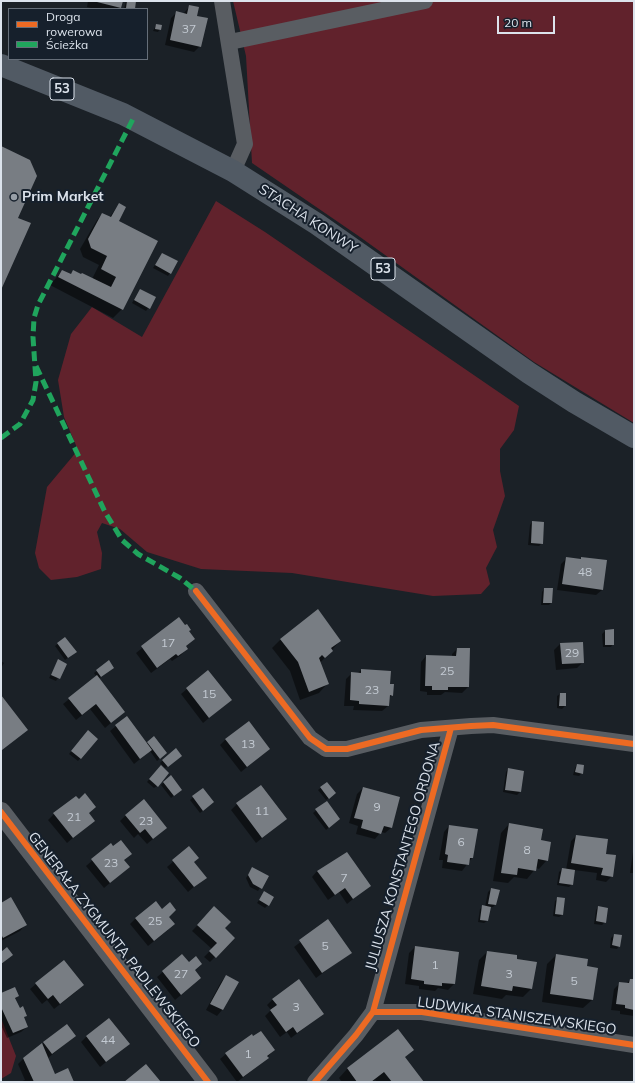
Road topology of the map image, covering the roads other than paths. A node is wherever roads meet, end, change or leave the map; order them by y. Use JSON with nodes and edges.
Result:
{"nodes":[{"id":1,"x":222,"y":1,"type":"edge"},
{"id":2,"x":425,"y":1,"type":"edge"},
{"id":3,"x":230,"y":42,"type":"junction"},
{"id":4,"x":1,"y":65,"type":"edge"},
{"id":5,"x":233,"y":171,"type":"junction"},
{"id":6,"x":634,"y":437,"type":"edge"},
{"id":7,"x":196,"y":591,"type":"dead end"},
{"id":8,"x":451,"y":728,"type":"junction"},
{"id":9,"x":634,"y":744,"type":"edge"},
{"id":10,"x":1,"y":812,"type":"edge"},
{"id":11,"x":373,"y":1012,"type":"junction"},
{"id":12,"x":634,"y":1045,"type":"edge"},
{"id":13,"x":208,"y":1082,"type":"edge"},
{"id":14,"x":315,"y":1082,"type":"edge"}],
"edges":[{"from":1,"to":3,"type":"street"},
{"from":2,"to":3,"type":"street"},
{"from":3,"to":5,"type":"street"},
{"from":4,"to":5,"type":"main road","name":"STACHA KONWY","number":"53"},
{"from":5,"to":6,"type":"main road","name":"STACHA KONWY","number":"53"},
{"from":7,"to":8,"type":"street"},
{"from":8,"to":9,"type":"street","name":"JULIUSZA KONSTANTEGO ORDONA"},
{"from":8,"to":11,"type":"street","name":"JULIUSZA KONSTANTEGO ORDONA"},
{"from":10,"to":13,"type":"street","name":"GENERAŁA ZYGMUNTA PADLEWSKIEGO"},
{"from":11,"to":12,"type":"street","name":"LUDWIKA STANISZEWSKIEGO"},
{"from":11,"to":14,"type":"street","name":"JULIUSZA KONSTANTEGO ORDONA"}]}
